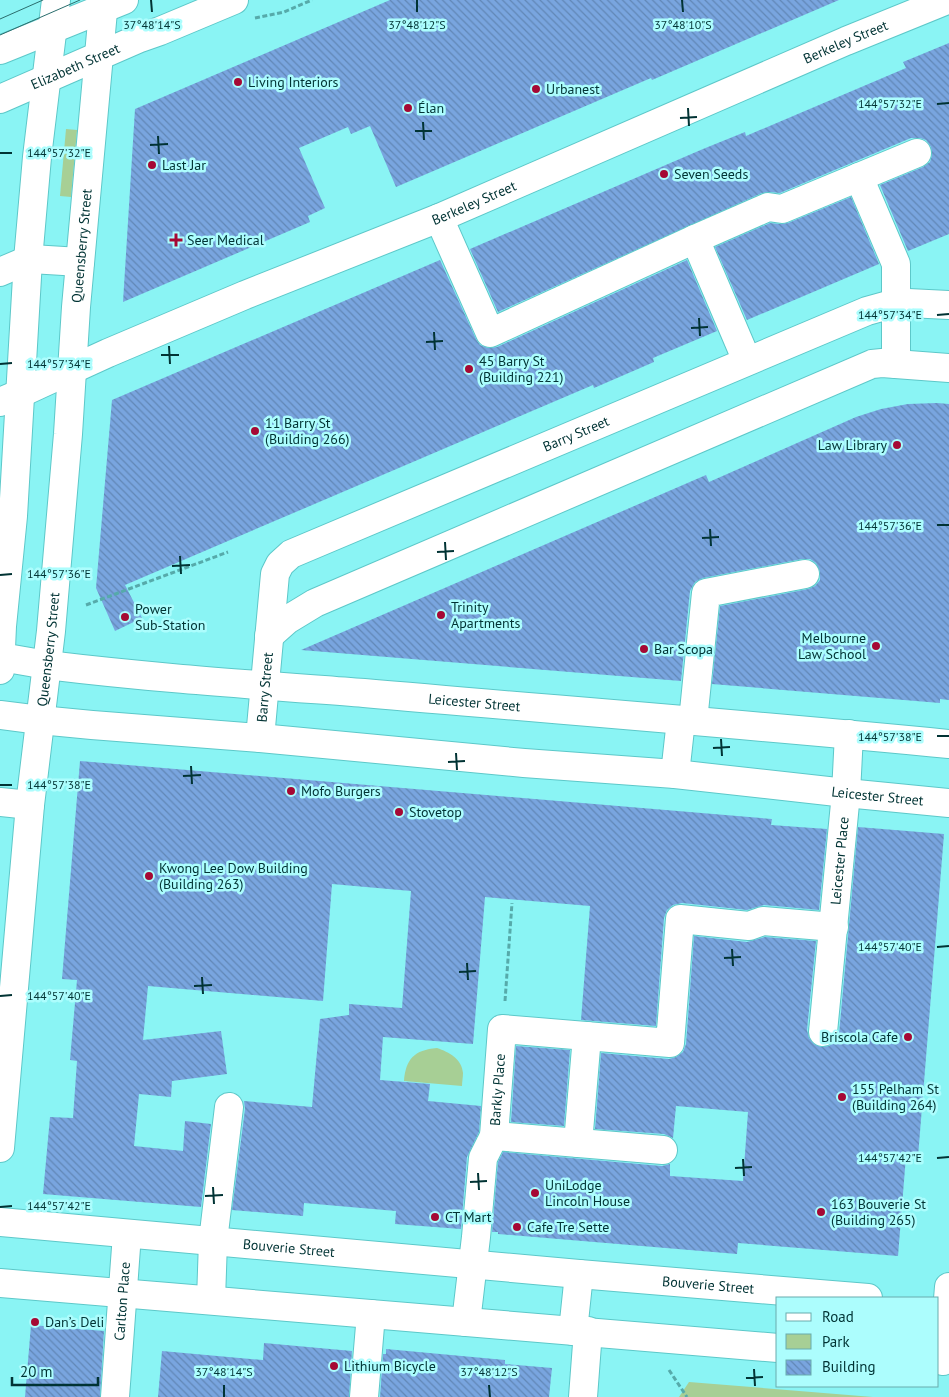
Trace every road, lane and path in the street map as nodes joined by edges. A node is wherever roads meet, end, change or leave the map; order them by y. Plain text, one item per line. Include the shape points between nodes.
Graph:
1 (56, 0) edge
2 (234, 0) edge
3 (947, 0) edge
4 (110, 3) edge
5 (53, 29) junction
6 (0, 50) edge
7 (99, 56) junction
8 (46, 78) junction
9 (0, 99) edge
10 (917, 153) dead end
11 (859, 177) junction
12 (439, 218) junction
13 (695, 239) junction
14 (28, 260) junction
15 (80, 262) junction
16 (0, 272) edge
17 (897, 304) junction
18 (949, 305) edge
19 (747, 361) junction
20 (896, 364) junction
21 (949, 368) edge
22 (73, 369) junction
23 (10, 397) edge
24 (228, 552) dead end
25 (805, 574) dead end
26 (86, 605) dead end
27 (269, 636) junction
28 (0, 657) edge
29 (47, 665) junction
30 (0, 670) edge
31 (265, 685) junction
32 (0, 715) edge
33 (40, 720) junction
34 (687, 720) junction
35 (849, 734) junction
36 (260, 738) junction
37 (949, 744) edge
38 (675, 774) junction
39 (846, 793) junction
40 (0, 802) edge
41 (949, 803) edge
42 (30, 805) junction
43 (512, 903) dead end
44 (834, 927) junction
45 (502, 1029) junction
46 (823, 1032) dead end
47 (587, 1036) junction
48 (3, 1082) edge
49 (229, 1107) dead end
50 (500, 1137) junction
51 (578, 1143) junction
52 (0, 1148) edge
53 (663, 1150) dead end
54 (0, 1222) edge
55 (127, 1234) junction
56 (213, 1242) junction
57 (472, 1264) junction
58 (579, 1274) junction
59 (0, 1283) edge
60 (122, 1293) junction
61 (856, 1297) edge
62 (211, 1300) junction
63 (946, 1300) edge
64 (371, 1314) junction
65 (466, 1322) junction
66 (581, 1331) junction
67 (776, 1348) edge
68 (943, 1361) edge
69 (669, 1370) dead end
70 (115, 1397) edge
71 (364, 1397) edge
72 (583, 1397) edge
73 (687, 1397) edge

1 - 5 street
2 - 7 street, Elizabeth Street
3 - 12 street, Berkeley Street
4 - 5 street
4 - 7 street, Queensberry Street
5 - 6 street
5 - 8 street
7 - 8 street, Elizabeth Street
7 - 15 street, Queensberry Street
8 - 9 street, Elizabeth Street
8 - 14 street
10 - 11 street
11 - 13 street via 782,209 768,207
11 - 17 street via 896,264
12 - 13 street via 490,334
12 - 22 street, Berkeley Street via 245,295
13 - 19 street
14 - 15 street
14 - 16 street
14 - 23 street
15 - 22 street, Queensberry Street
17 - 18 street, Barry Street
17 - 19 street, Barry Street via 867,311
17 - 20 street
19 - 27 street, Barry Street via 296,551 285,558 275,574
20 - 21 street, Barry Street
20 - 27 street, Barry Street via 872,364 315,603 287,620
22 - 23 street, Berkeley Street
22 - 29 street, Queensberry Street
23 - 28 street via 13,516
24 - 26 path
25 - 34 street via 706,593
27 - 31 street, Barry Street
28 - 29 street, Leicester Street
28 - 30 street
29 - 31 street, Leicester Street
29 - 33 street, Queensberry Street
31 - 34 street, Leicester Street
31 - 36 street, Barry Street
32 - 33 street, Leicester Street
33 - 36 street, Leicester Street
33 - 42 street, Queensberry Street
34 - 35 street, Leicester Street
34 - 38 street
35 - 37 street, Leicester Street
35 - 39 street, Leicester Place
36 - 38 street, Leicester Street
38 - 39 street, Leicester Street
39 - 41 street, Leicester Street
39 - 44 street, Leicester Place
40 - 42 street
42 - 48 street, Queensberry Street
43 - 45 path
44 - 46 street, Leicester Place
44 - 47 street via 763,921 749,926 680,919 670,1043
45 - 47 street
45 - 50 street, Barkly Place
47 - 51 street
48 - 52 street, Queensberry Street
49 - 56 street
50 - 51 street, Barkly Place
50 - 57 street, Barkly Place via 483,1158
51 - 53 street, Barkly Place
54 - 55 street, Bouverie Street
55 - 56 street, Bouverie Street
55 - 60 street, Carlton Place
56 - 57 street, Bouverie Street
56 - 62 street
57 - 58 street, Bouverie Street
57 - 65 street, Barkly Place
58 - 61 street, Bouverie Street
58 - 66 street
59 - 60 street
60 - 62 street
60 - 70 street, Carlton Place
62 - 64 street
63 - 68 street
64 - 65 street
64 - 71 street
65 - 66 street
66 - 67 street
66 - 72 street
69 - 73 path

